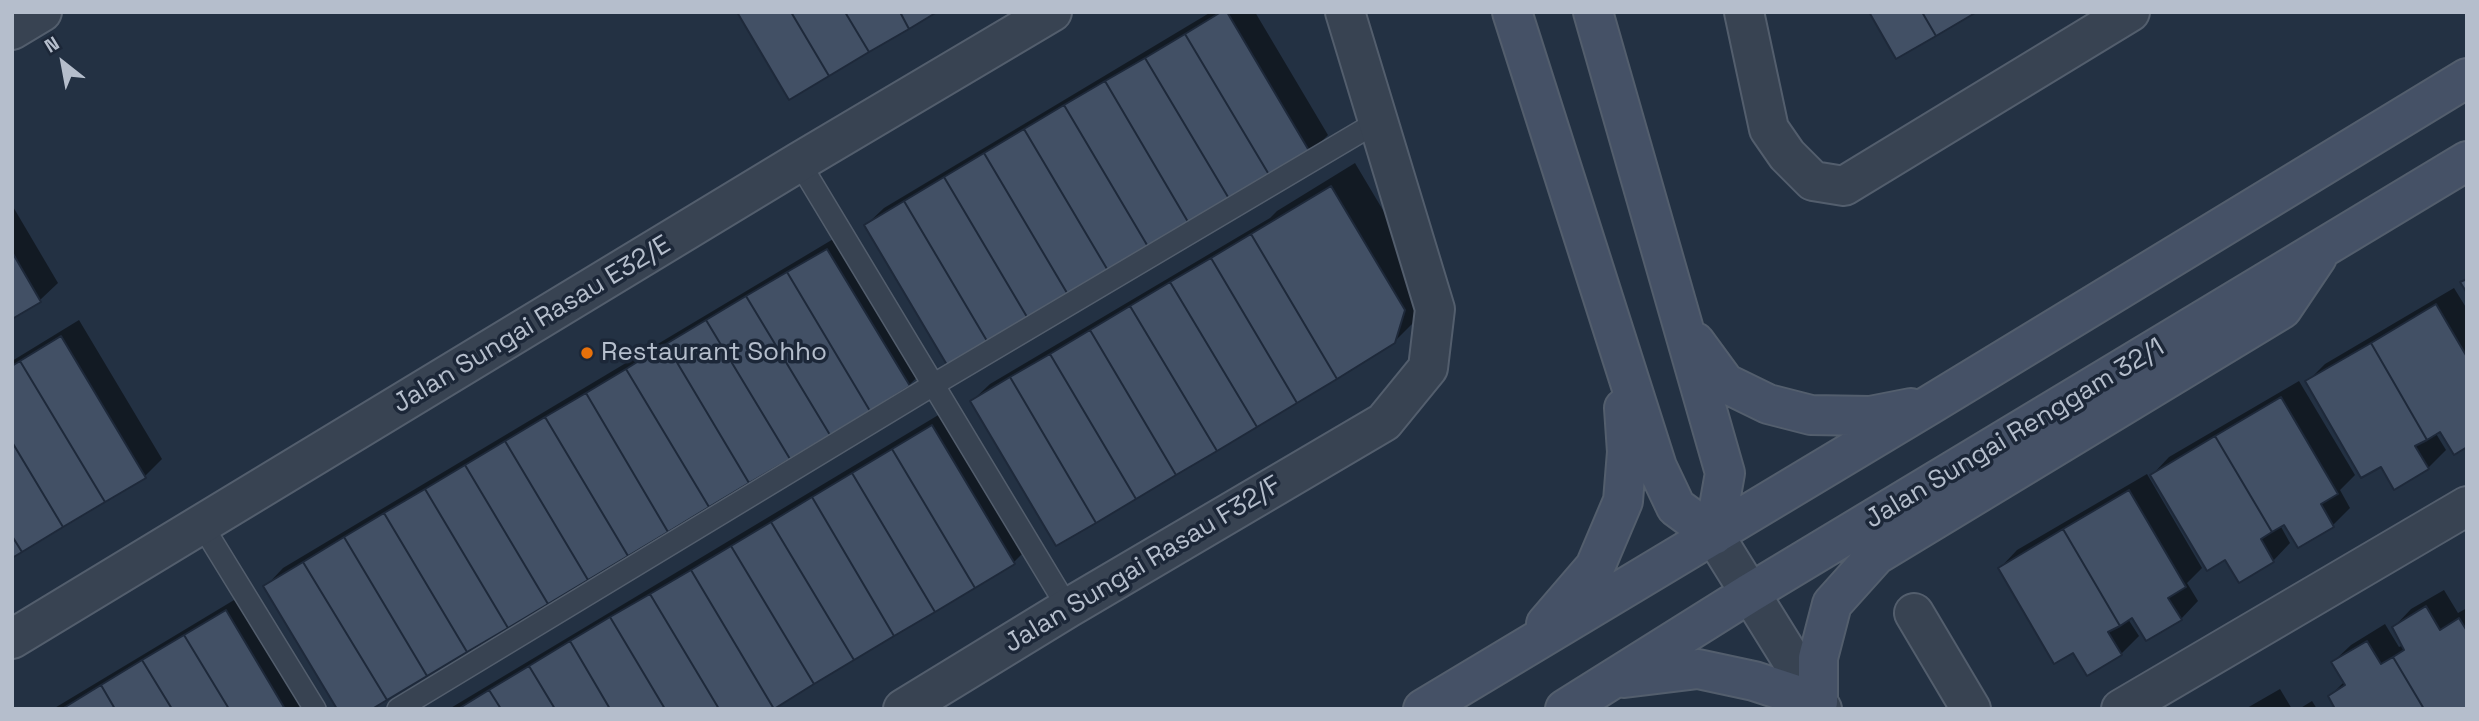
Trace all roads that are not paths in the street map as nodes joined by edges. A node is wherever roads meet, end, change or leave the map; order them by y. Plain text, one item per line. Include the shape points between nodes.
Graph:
1 (42, 12) edge
2 (1052, 12) edge
3 (1345, 12) edge
4 (1512, 12) edge
5 (1593, 12) edge
6 (1744, 12) edge
7 (2130, 12) edge
8 (12, 30) edge
9 (2467, 78) edge
10 (1377, 122) junction
11 (799, 162) junction
12 (2467, 162) edge
13 (2322, 249) junction
14 (1681, 323) junction
15 (1620, 351) junction
16 (933, 385) junction
17 (1931, 404) junction
18 (2467, 506) edge
19 (202, 525) junction
20 (1713, 535) junction
21 (1750, 593) junction
22 (1068, 608) junction
23 (1914, 613) dead end
24 (12, 639) edge
25 (1524, 649) junction
26 (1613, 680) junction
27 (1820, 705) edge
28 (314, 709) edge
29 (398, 709) edge
30 (903, 709) edge
31 (1423, 709) edge
32 (1564, 709) edge
33 (1971, 709) edge
34 (2121, 709) edge

1 - 8 street
2 - 11 street, Jalan Sungai Rasau E32/E
3 - 10 street
4 - 15 main road
5 - 14 main road
6 - 7 street via 1769,129 1813,181 1843,186
9 - 17 main road
10 - 16 lane
10 - 22 street, Jalan Sungai Rasau F32/F via 1435,309 1428,368 1384,422
11 - 16 lane
11 - 19 street, Jalan Sungai Rasau E32/E
12 - 13 main road, Jalan Sungai Renggam 32/1
13 - 21 main road, Jalan Sungai Renggam 32/1
13 - 27 main road via 2282,309 1876,555 1832,604 1818,658
14 - 17 main road via 1725,383 1768,404 1811,415 1870,416
14 - 20 main road via 1725,473
15 - 20 main road via 1657,467 1676,508
15 - 25 main road via 1627,452 1623,501 1595,567
16 - 22 lane
16 - 29 lane
17 - 20 main road
18 - 34 street
19 - 24 street, Jalan Sungai Rasau E32/E
19 - 28 lane
20 - 21 street
20 - 25 main road
21 - 26 main road, Jalan Sungai Renggam 32/1
21 - 27 street
22 - 30 street, Jalan Sungai Rasau F32/F
23 - 33 street
25 - 31 main road
26 - 27 main road via 1699,669 1754,681
26 - 32 main road, Jalan Sungai Renggam 32/1

